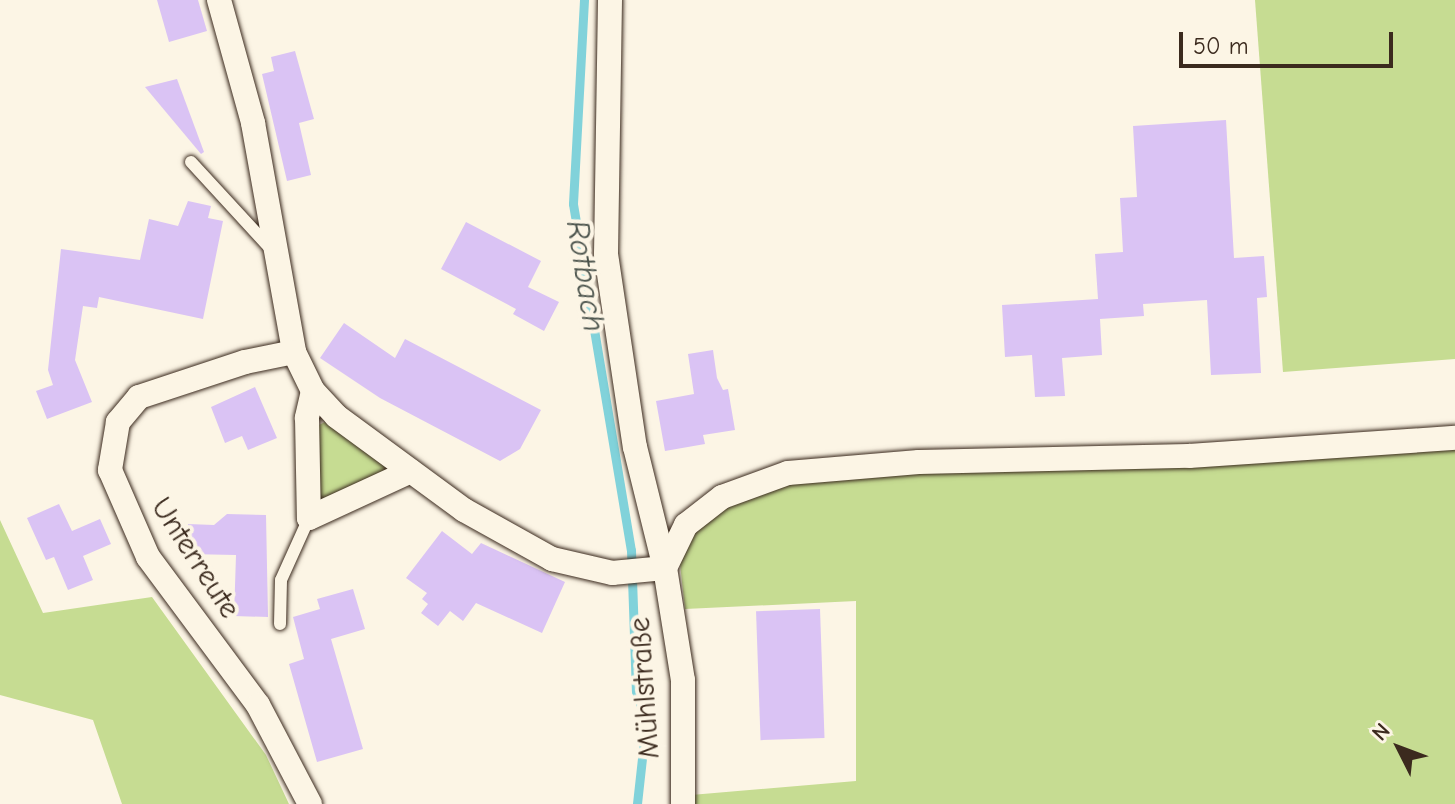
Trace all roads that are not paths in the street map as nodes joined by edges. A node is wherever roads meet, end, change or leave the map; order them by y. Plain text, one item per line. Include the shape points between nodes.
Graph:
1 (219, 0) edge
2 (610, 0) edge
3 (191, 162) dead end
4 (279, 258) junction
5 (294, 352) junction
6 (313, 391) junction
7 (1455, 438) edge
8 (411, 471) junction
9 (309, 518) junction
10 (656, 570) junction
11 (280, 624) dead end
12 (310, 804) edge
13 (683, 804) edge

1 - 4 street via 253,123
2 - 10 street, Mühlstraße via 606,254
3 - 4 lane
4 - 5 street
5 - 6 street
5 - 12 street, Unterreute via 245,362 139,397 118,422 110,470 148,557 258,705
6 - 8 street via 336,416
6 - 9 street via 307,418
7 - 10 street via 1189,456 919,462 788,473 722,497 686,525
8 - 9 street
8 - 10 street via 464,510 552,559 612,573
9 - 11 lane via 281,580
10 - 13 street, Mühlstraße via 683,680

